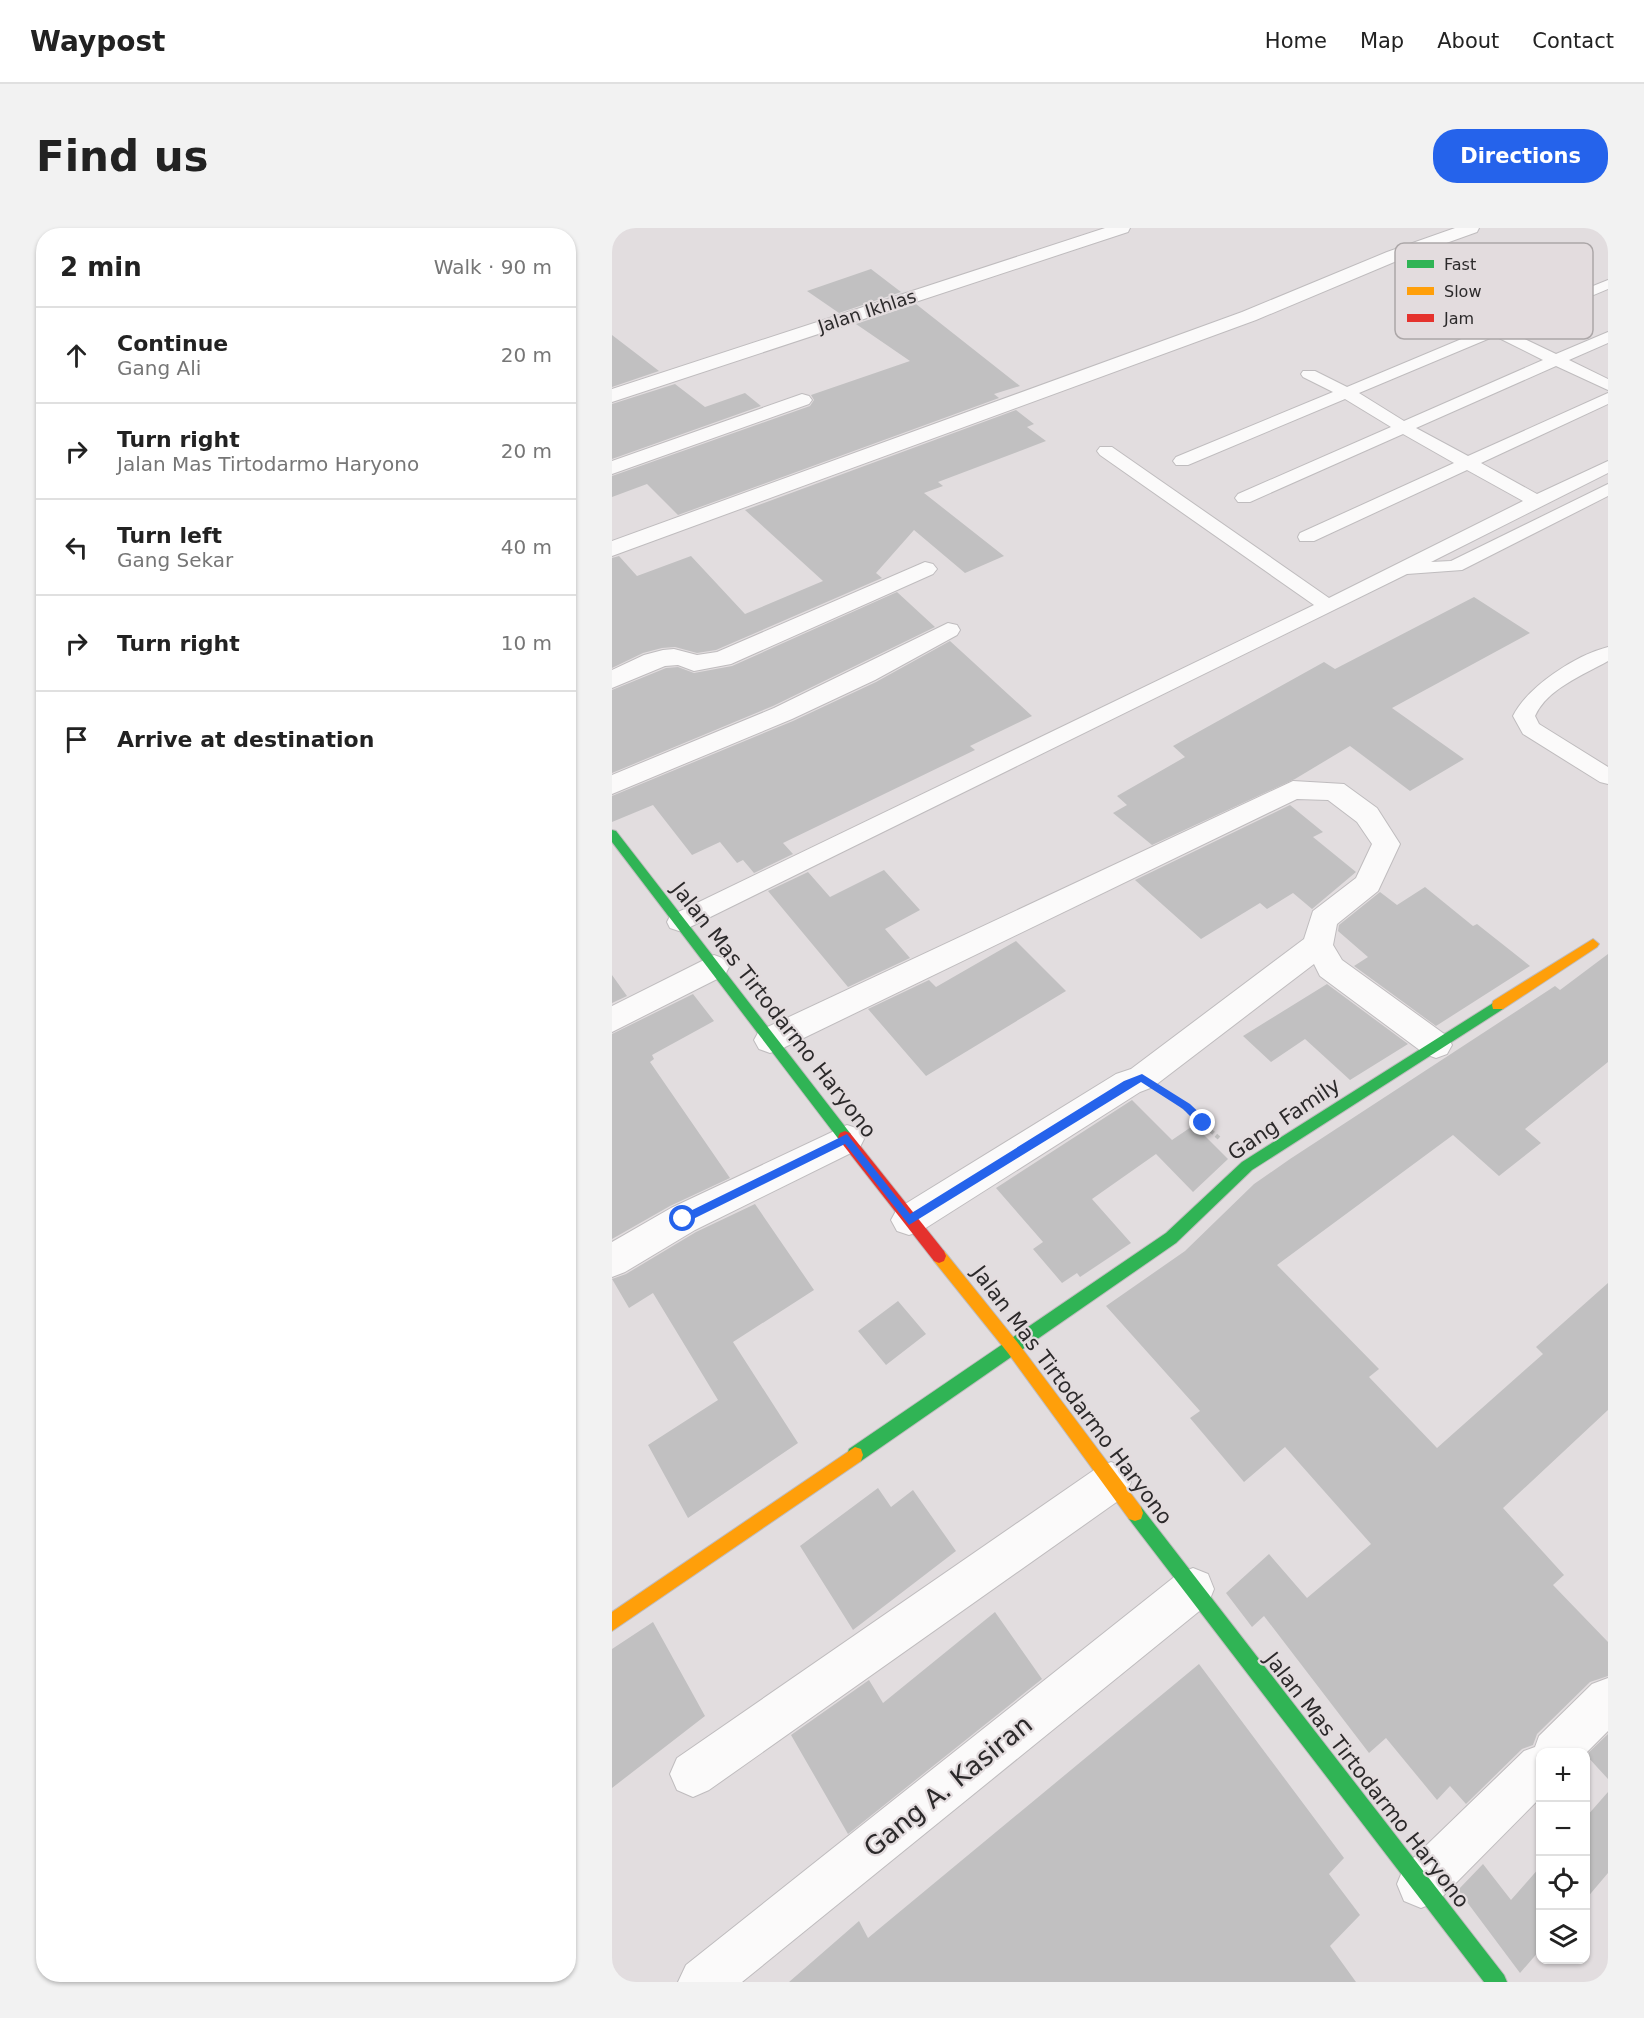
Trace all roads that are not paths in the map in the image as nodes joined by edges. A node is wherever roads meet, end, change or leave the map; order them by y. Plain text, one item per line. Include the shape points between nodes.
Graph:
1 (1122, 228) edge
2 (1471, 228) edge
3 (1430, 243) edge
4 (1395, 256) edge
5 (1608, 284) edge
6 (1593, 290) edge
7 (1608, 337) edge
8 (1473, 339) edge
9 (1513, 339) edge
10 (1556, 360) junction
11 (1309, 374) dead end
12 (1608, 385) edge
13 (1347, 393) junction
14 (612, 396) edge
15 (1608, 398) edge
16 (802, 400) dead end
17 (1404, 428) junction
18 (1107, 451) dead end
19 (1182, 461) dead end
20 (1468, 462) junction
21 (1608, 466) edge
22 (612, 468) edge
23 (1608, 489) edge
24 (1244, 498) dead end
25 (1538, 502) junction
26 (1307, 537) dead end
27 (612, 549) edge
28 (925, 569) dead end
29 (1401, 569) junction
30 (1328, 606) junction
31 (948, 630) dead end
32 (1608, 653) edge
33 (612, 680) edge
34 (1608, 777) edge
35 (612, 785) edge
36 (612, 834) edge
37 (679, 922) junction
38 (1601, 939) edge
39 (1318, 945) junction
40 (714, 967) junction
41 (612, 1020) edge
42 (770, 1040) junction
43 (1436, 1045) junction
44 (847, 1139) junction
45 (909, 1220) junction
46 (612, 1261) edge
47 (1013, 1348) junction
48 (1111, 1482) junction
49 (1193, 1589) junction
50 (612, 1622) edge
51 (1608, 1700) edge
52 (1559, 1748) edge
53 (1536, 1771) edge
54 (693, 1774) dead end
55 (1421, 1884) junction
56 (703, 1982) edge
57 (1497, 1982) edge

1 - 14 street, Jalan Ikhlas
2 - 3 street
4 - 27 street via 1249,316
5 - 6 lane
7 - 10 lane
8 - 13 lane
9 - 10 lane
10 - 12 lane
10 - 17 lane
11 - 13 lane
13 - 17 lane
13 - 19 lane
15 - 20 lane
16 - 22 street
17 - 20 lane
17 - 24 lane
18 - 30 lane
20 - 25 lane
20 - 26 lane
21 - 25 lane
23 - 29 lane via 1455,566
25 - 29 lane
28 - 33 street via 722,659 693,663 683,656 666,656
29 - 30 lane
30 - 37 lane
31 - 35 street via 860,678 722,741
32 - 34 lane via 1539,694 1527,706 1524,716 1531,729
36 - 37 street, Jalan Mas Tirtodarmo Haryono
37 - 40 street, Jalan Mas Tirtodarmo Haryono
38 - 43 street, Gang Family
39 - 42 street via 1323,919 1368,884 1386,844 1367,815 1334,791 1293,790
39 - 43 street via 1331,968
39 - 45 street via 1142,1078 1128,1083
40 - 41 street
40 - 42 street, Jalan Mas Tirtodarmo Haryono
42 - 44 street, Jalan Mas Tirtodarmo Haryono
43 - 47 street, Gang Family via 1247,1166 1171,1238
44 - 45 street, Jalan Mas Tirtodarmo Haryono
44 - 46 street via 683,1219
45 - 47 street, Jalan Mas Tirtodarmo Haryono
47 - 48 street, Jalan Mas Tirtodarmo Haryono
47 - 50 street, Gang Family
48 - 49 street, Jalan Mas Tirtodarmo Haryono
48 - 54 street
49 - 55 street, Jalan Mas Tirtodarmo Haryono
49 - 56 street, Gang A. Kasiran
51 - 52 street
53 - 55 street
55 - 57 street, Jalan Mas Tirtodarmo Haryono

